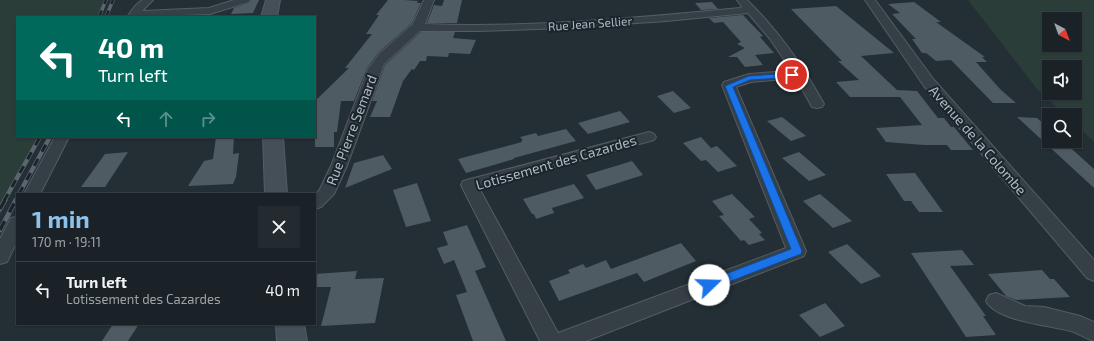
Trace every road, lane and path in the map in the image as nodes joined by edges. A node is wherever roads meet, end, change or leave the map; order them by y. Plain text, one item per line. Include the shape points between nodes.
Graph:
1 (148, 0) edge
2 (245, 0) edge
3 (273, 0) edge
4 (429, 0) edge
5 (870, 0) edge
6 (745, 4) edge
7 (134, 16) edge
8 (269, 16) edge
9 (417, 27) junction
10 (792, 75) dead end
11 (817, 104) dead end
12 (649, 137) dead end
13 (61, 138) edge
14 (273, 138) edge
15 (33, 193) edge
16 (276, 193) edge
17 (316, 202) edge
18 (16, 225) edge
19 (0, 257) edge
20 (1094, 274) edge
21 (996, 301) dead end
22 (290, 325) edge
23 (1094, 332) edge
24 (292, 341) edge
25 (551, 341) edge
26 (562, 341) edge

1 - 7 street
2 - 7 street via 210,11
3 - 8 main road
4 - 9 street, Rue Pierre Semard
5 - 20 street, Avenue de la Colombe via 929,83
6 - 9 street, Rue Jean Sellier via 742,11 727,13 579,24 500,28
6 - 11 street via 785,50
9 - 17 street, Rue Pierre Semard via 395,46 374,70 340,166 326,194
10 - 26 street via 749,78 729,86 797,251
12 - 25 street, Lotissement des Cazardes via 470,185
13 - 15 street
14 - 16 main road
18 - 19 street
21 - 23 street via 1023,314 1072,323
22 - 24 main road

